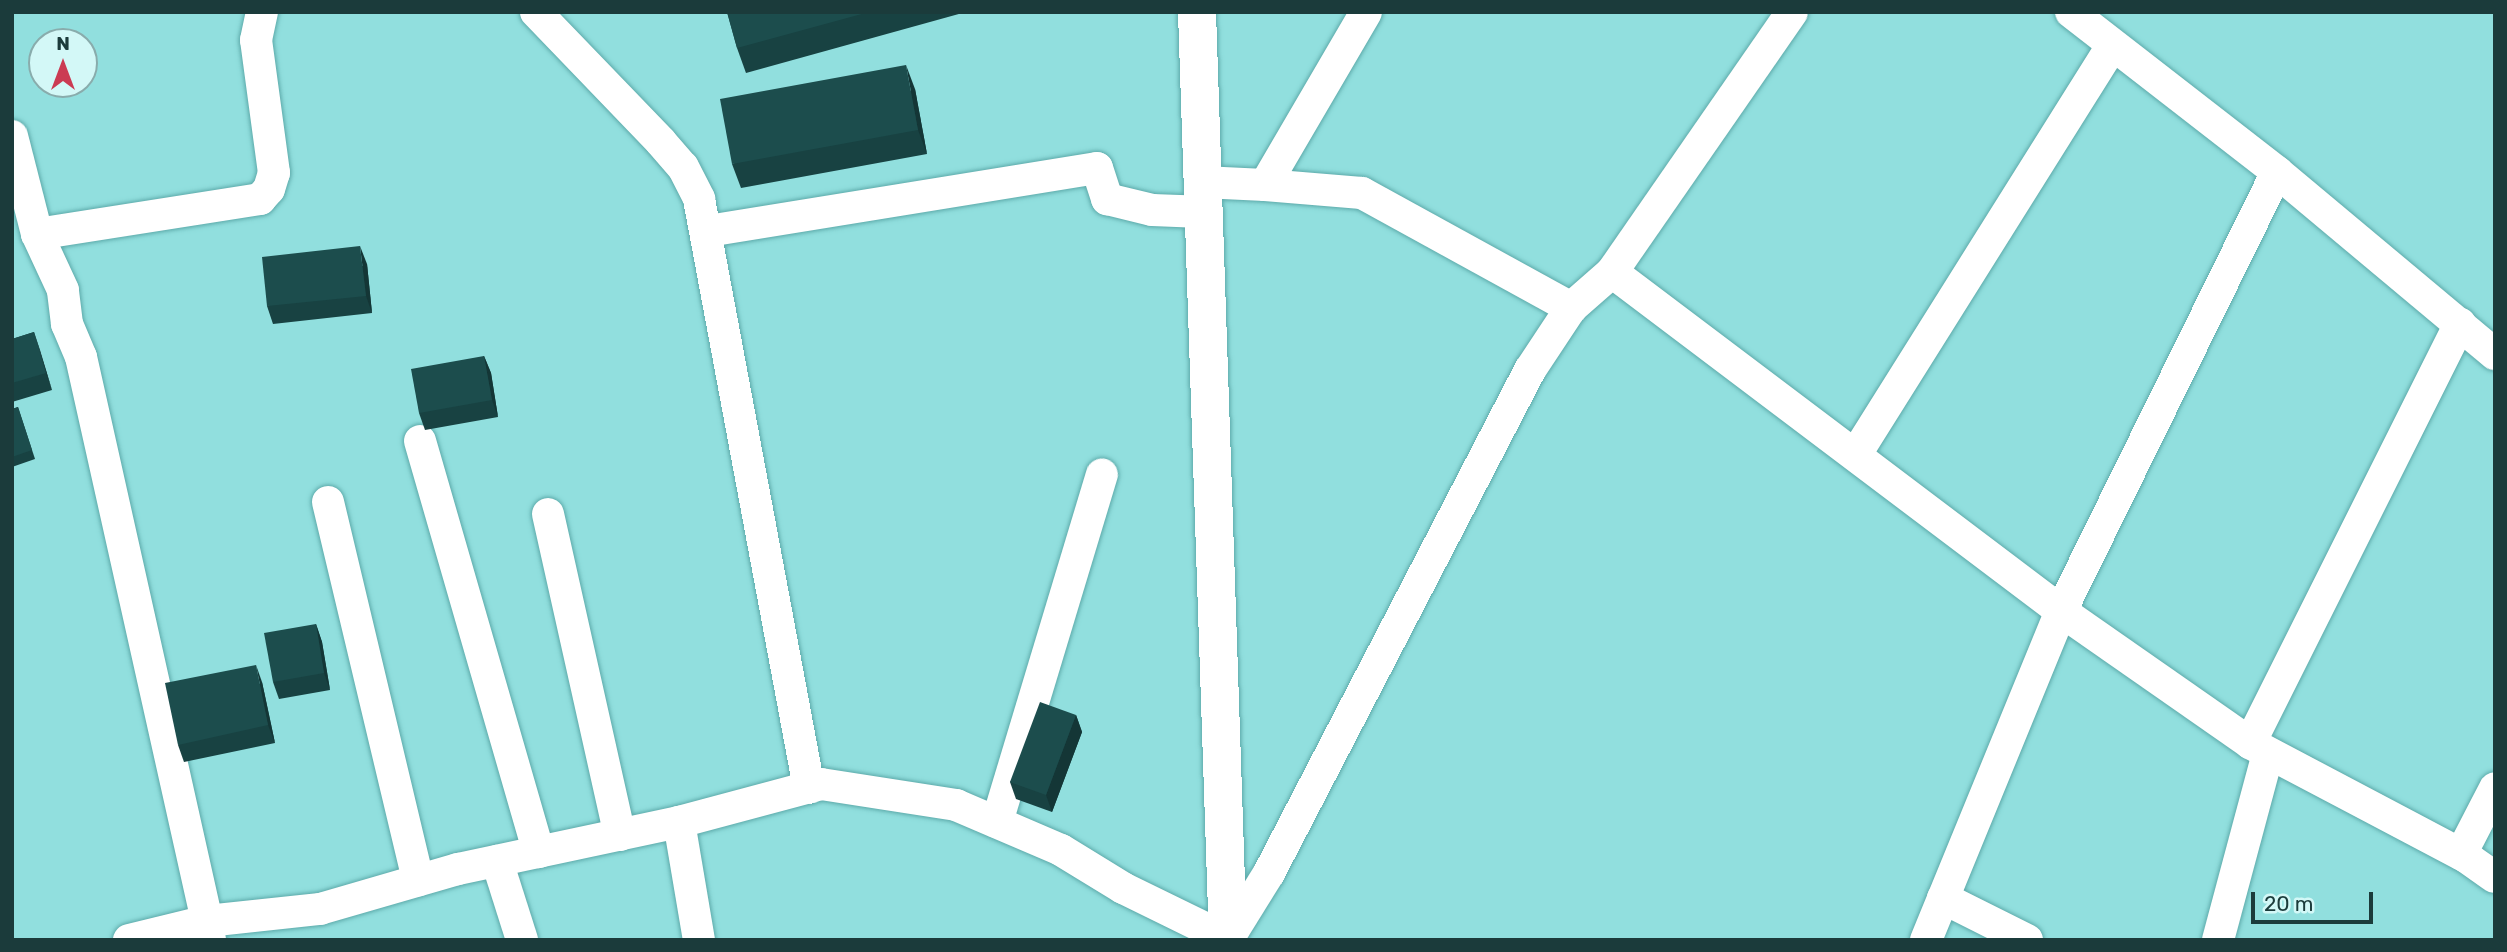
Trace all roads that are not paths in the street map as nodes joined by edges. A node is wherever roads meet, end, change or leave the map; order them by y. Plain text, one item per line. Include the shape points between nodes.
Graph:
1 (262, 12) edge
2 (536, 12) edge
3 (1197, 12) edge
4 (1366, 12) edge
5 (1792, 12) edge
6 (2071, 12) edge
7 (2112, 46) junction
8 (12, 136) edge
9 (2277, 172) junction
10 (1265, 185) junction
11 (1203, 197) junction
12 (708, 231) junction
13 (37, 234) junction
14 (1612, 272) junction
15 (1571, 308) junction
16 (2460, 324) junction
17 (2495, 354) edge
18 (419, 441) dead end
19 (1856, 454) junction
20 (1102, 474) dead end
21 (328, 502) dead end
22 (548, 514) dead end
23 (2061, 611) junction
24 (2259, 748) junction
25 (810, 788) junction
26 (2495, 788) edge
27 (679, 822) junction
28 (997, 822) junction
29 (620, 835) junction
30 (539, 852) junction
31 (2461, 854) junction
32 (497, 861) junction
33 (2495, 877) edge
34 (418, 880) junction
35 (1943, 898) junction
36 (208, 930) edge
37 (129, 940) edge
38 (522, 940) edge
39 (699, 940) edge
40 (1228, 940) edge
41 (1926, 940) edge
42 (2026, 940) edge
43 (2218, 940) edge

1 - 13 street via 256,40 274,173 260,199
2 - 12 street via 683,167
3 - 11 street
4 - 10 street
5 - 14 street
6 - 7 street
7 - 9 street
7 - 19 street
8 - 13 street
9 - 16 street
9 - 23 street
10 - 11 street
10 - 15 street via 1362,193
11 - 12 street via 1152,210 1107,200 1097,168
11 - 40 street
12 - 25 street
13 - 36 street via 63,290 67,324 81,357
14 - 15 street
14 - 19 street
15 - 40 street via 1530,370 1269,873
16 - 17 street
16 - 24 street
18 - 30 street
19 - 23 street
20 - 28 street
21 - 34 street
22 - 29 street
23 - 24 street
23 - 35 street
24 - 31 street
24 - 43 street
25 - 27 street
25 - 28 street via 821,784 956,805
26 - 31 street
27 - 29 street
27 - 39 street
28 - 40 street via 1062,850 1123,888
29 - 30 street
30 - 32 street
31 - 33 street
32 - 34 street
32 - 38 street
34 - 36 street via 320,909
35 - 41 street
35 - 42 street
36 - 37 street

